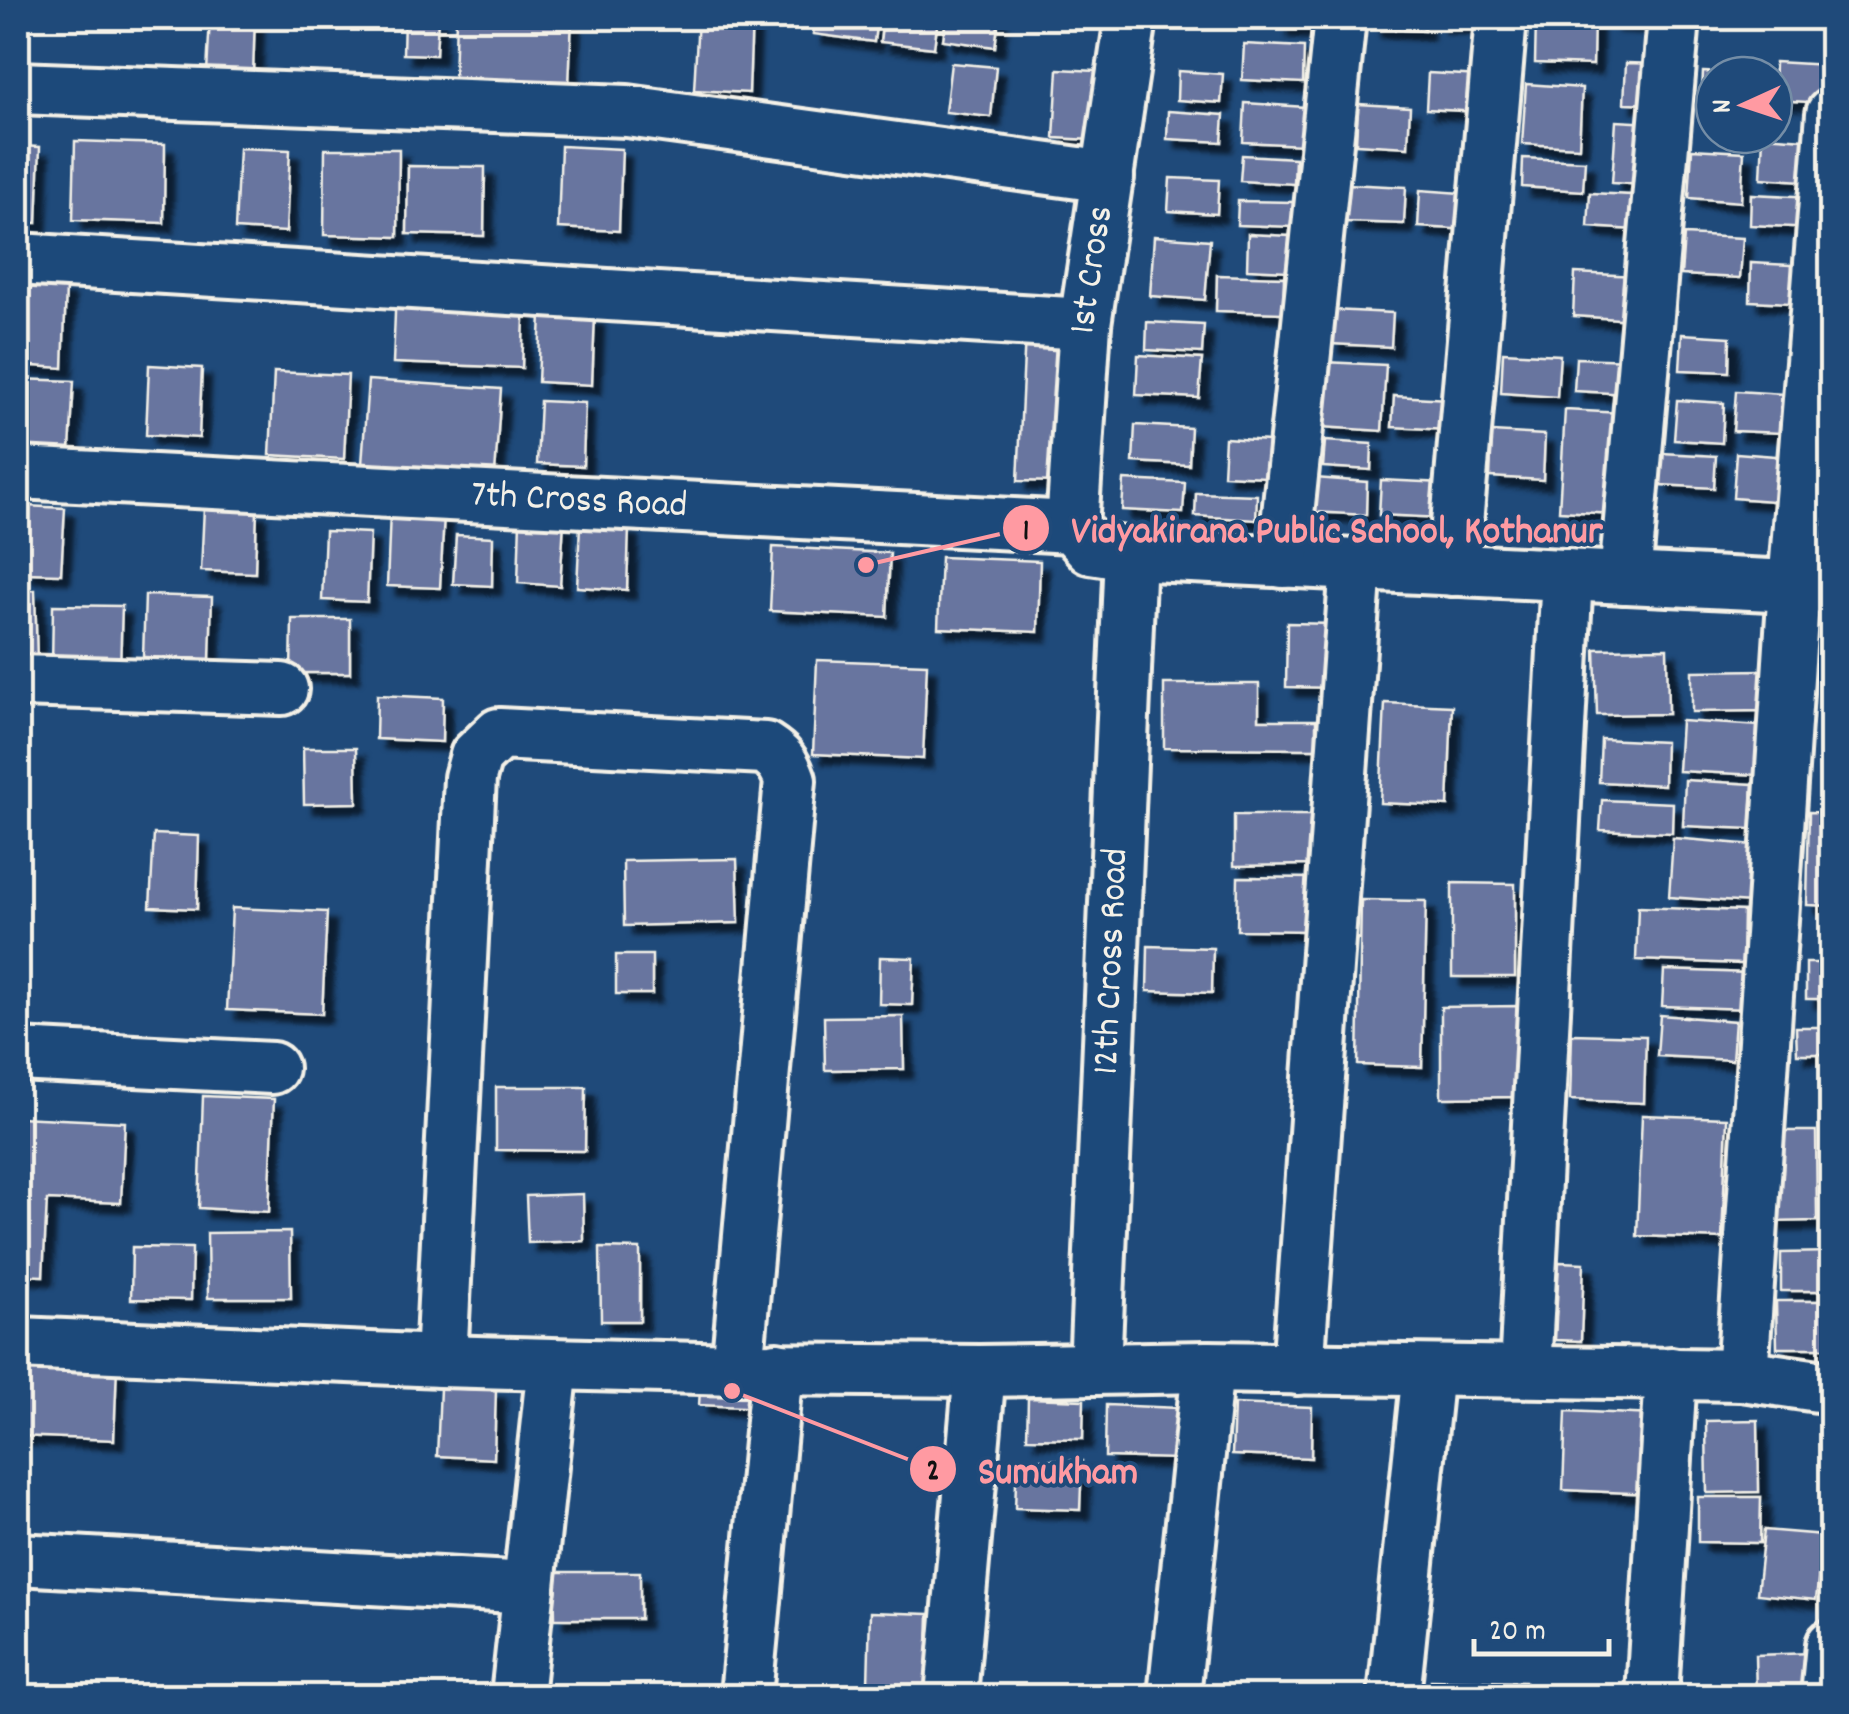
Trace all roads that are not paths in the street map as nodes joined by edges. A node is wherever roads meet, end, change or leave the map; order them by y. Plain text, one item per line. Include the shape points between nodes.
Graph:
1 (1131, 18) edge
2 (1340, 18) edge
3 (1501, 18) edge
4 (1674, 18) edge
5 (18, 88) edge
6 (1832, 114) edge
7 (1108, 177) junction
8 (18, 258) edge
9 (1085, 324) junction
10 (18, 473) edge
11 (1072, 526) junction
12 (1130, 554) junction
13 (1283, 562) junction
14 (1356, 565) junction
15 (1452, 570) junction
16 (1567, 575) junction
17 (1625, 578) junction
18 (1813, 587) edge
19 (18, 681) edge
20 (282, 689) dead end
21 (18, 1055) edge
22 (272, 1068) dead end
23 (18, 1344) edge
24 (441, 1361) junction
25 (553, 1365) junction
26 (1208, 1368) junction
27 (1298, 1368) junction
28 (757, 1369) junction
29 (1095, 1369) junction
30 (980, 1371) junction
31 (1428, 1371) junction
32 (1524, 1372) junction
33 (1671, 1373) junction
34 (1742, 1375) junction
35 (1832, 1388) edge
36 (18, 1559) edge
37 (529, 1588) junction
38 (1832, 1646) edge
39 (517, 1696) edge
40 (746, 1696) edge
41 (950, 1696) edge
42 (1174, 1696) edge
43 (1394, 1696) edge
44 (1652, 1696) edge
45 (1827, 1696) edge

1 - 7 street, 1st Cross
2 - 13 street
3 - 15 street
4 - 17 street
5 - 7 street via 627,111
6 - 18 street
7 - 9 street, 1st Cross
8 - 9 street
9 - 11 street, 1st Cross
10 - 11 street, 7th Cross Road
11 - 12 street, 7th Cross Road via 1091,548
12 - 13 street, 7th Cross Road
12 - 29 street, 12th Cross Road
13 - 14 street, 7th Cross Road
14 - 15 street, 7th Cross Road
14 - 27 street
15 - 16 street, 7th Cross Road
16 - 17 street, 7th Cross Road
16 - 32 street
17 - 18 street, 7th Cross Road
18 - 34 street
19 - 20 street
21 - 22 street
23 - 24 street
24 - 25 street
24 - 28 street via 470,778 476,756 498,734 765,748 785,766 790,780
25 - 28 street
25 - 37 street
26 - 27 street
26 - 29 street
26 - 42 street
27 - 31 street
28 - 30 street
28 - 40 street
29 - 30 street
30 - 41 street
31 - 32 street
31 - 43 street
32 - 33 street
33 - 34 street
33 - 44 street
34 - 35 street
36 - 37 street
37 - 39 street
38 - 45 street

